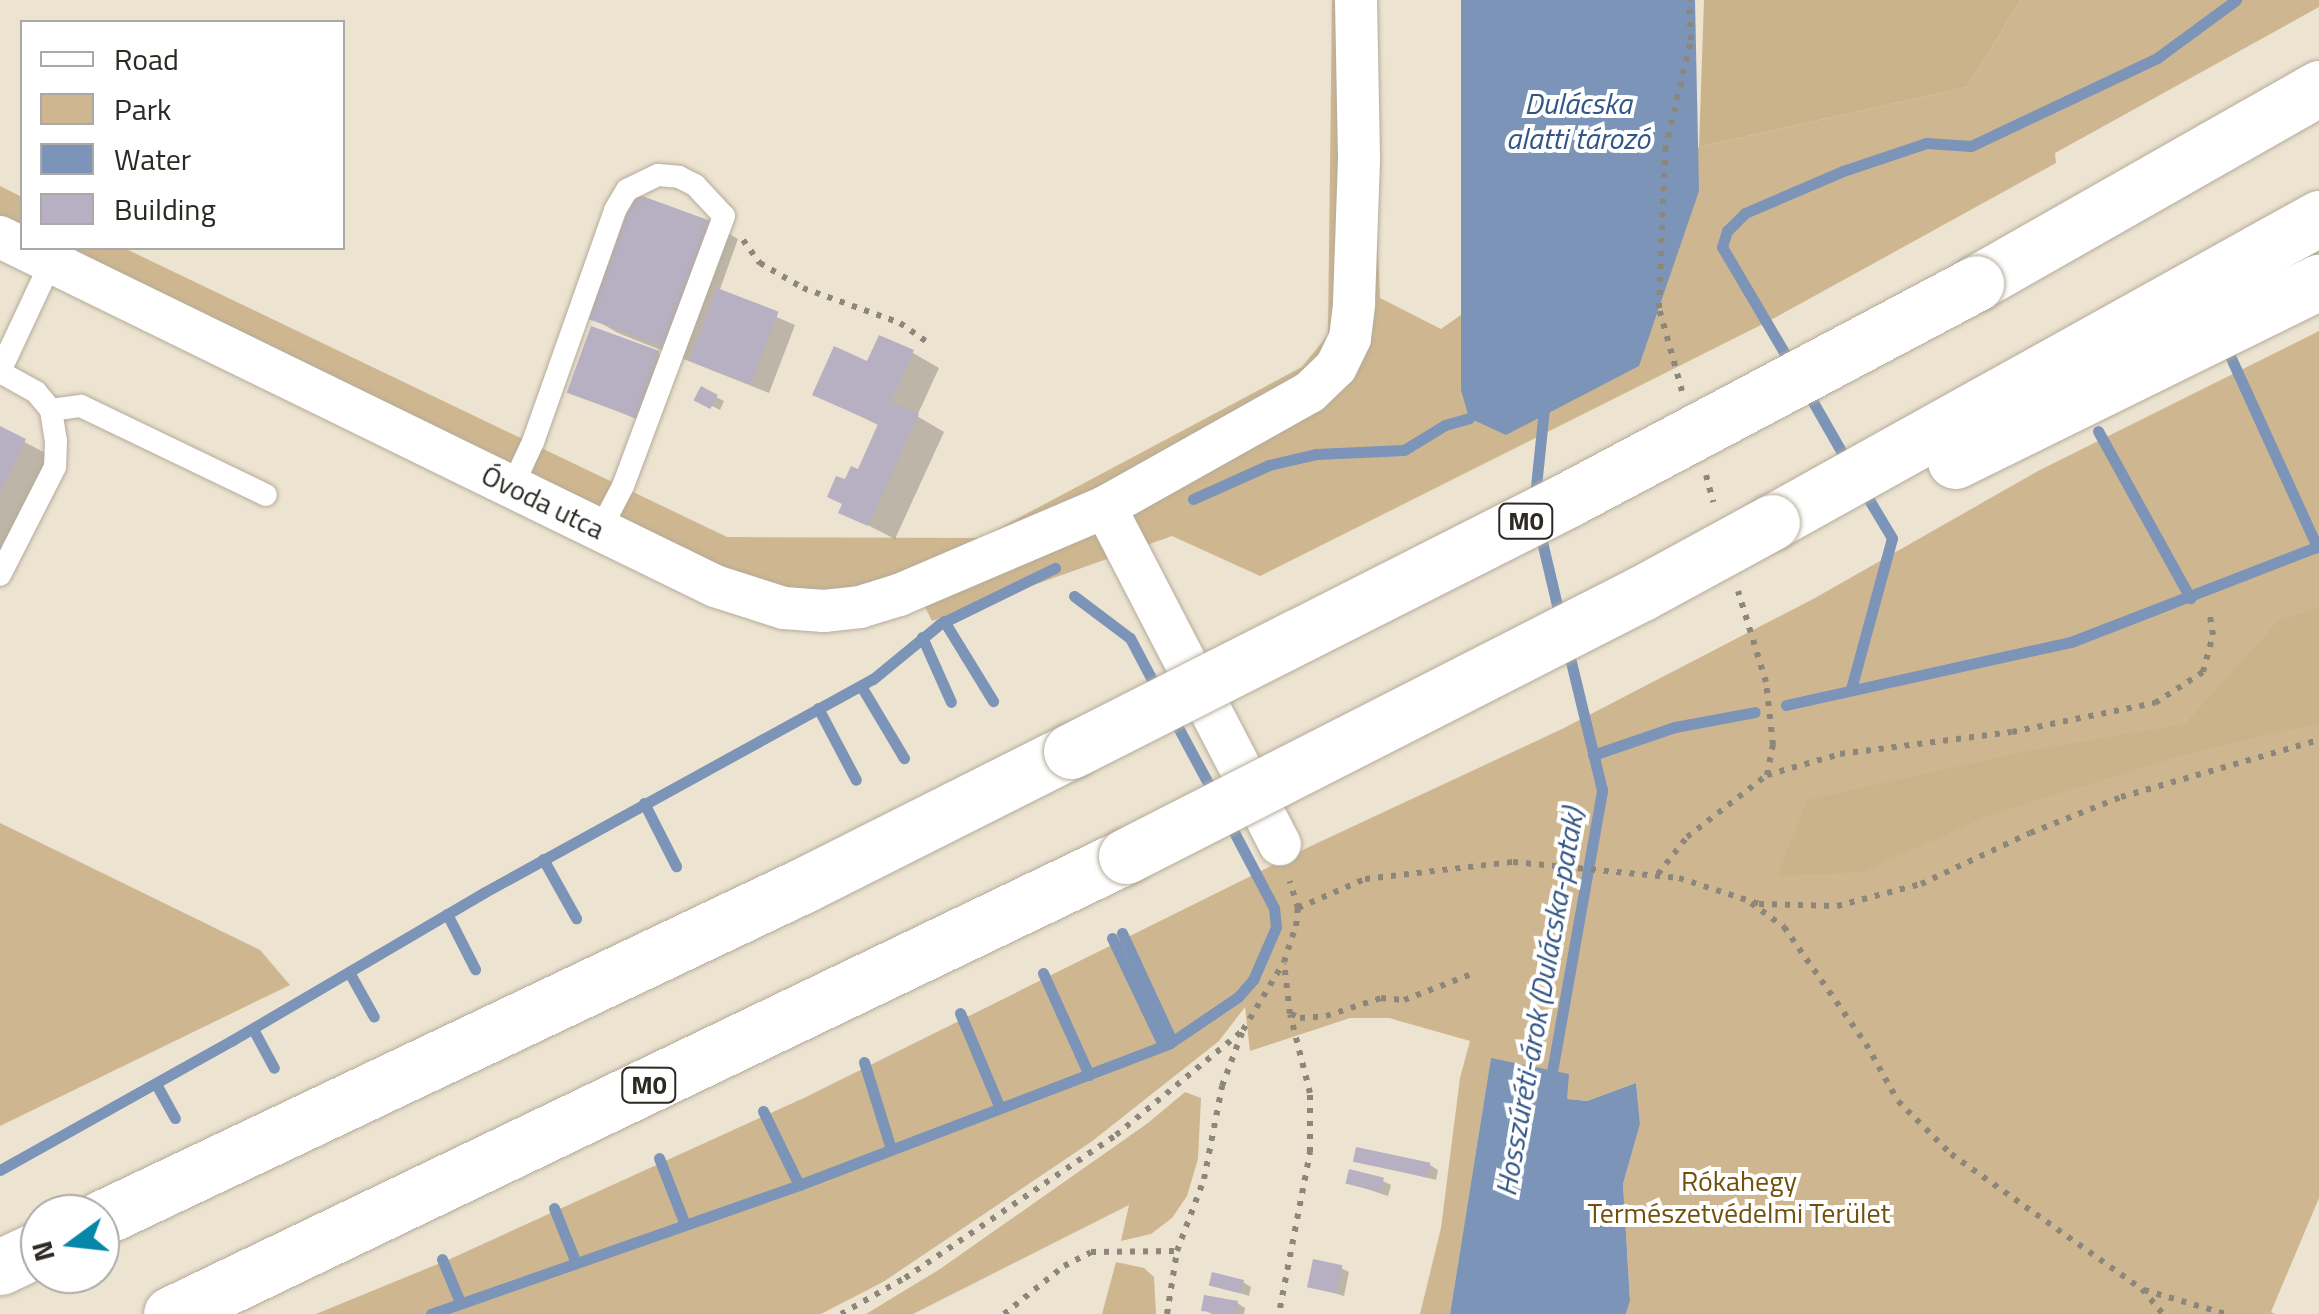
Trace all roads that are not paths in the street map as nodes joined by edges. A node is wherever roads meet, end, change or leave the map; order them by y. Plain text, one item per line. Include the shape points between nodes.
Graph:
1 (1356, 0) edge
2 (2319, 88) edge
3 (2319, 218) edge
4 (27, 250) edge
5 (51, 262) junction
6 (2319, 282) edge
7 (0, 372) edge
8 (2036, 399) junction
9 (51, 410) junction
10 (512, 486) junction
11 (266, 494) dead end
12 (1105, 507) junction
13 (600, 530) junction
14 (0, 575) edge
15 (1280, 844) road end
16 (120, 1210) edge
17 (171, 1314) edge

1 - 12 street, Óvoda utca via 1354,304 1350,338 1336,367 1310,392
2 - 16 highway, M0, bridge via 1976,283 1568,500 804,885
3 - 8 highway
4 - 5 street, Óvoda utca
5 - 7 lane
5 - 10 street, Óvoda utca
6 - 8 highway
7 - 9 lane via 36,392
8 - 17 highway, M0, bridge via 1796,541 1642,593 1126,856
9 - 11 lane via 81,406
9 - 14 lane via 55,467
10 - 13 street, Óvoda utca
10 - 13 lane via 615,210 627,190 658,175 679,177 724,216
12 - 13 street, Óvoda utca via 899,596 824,611 784,608 714,586
12 - 15 street

